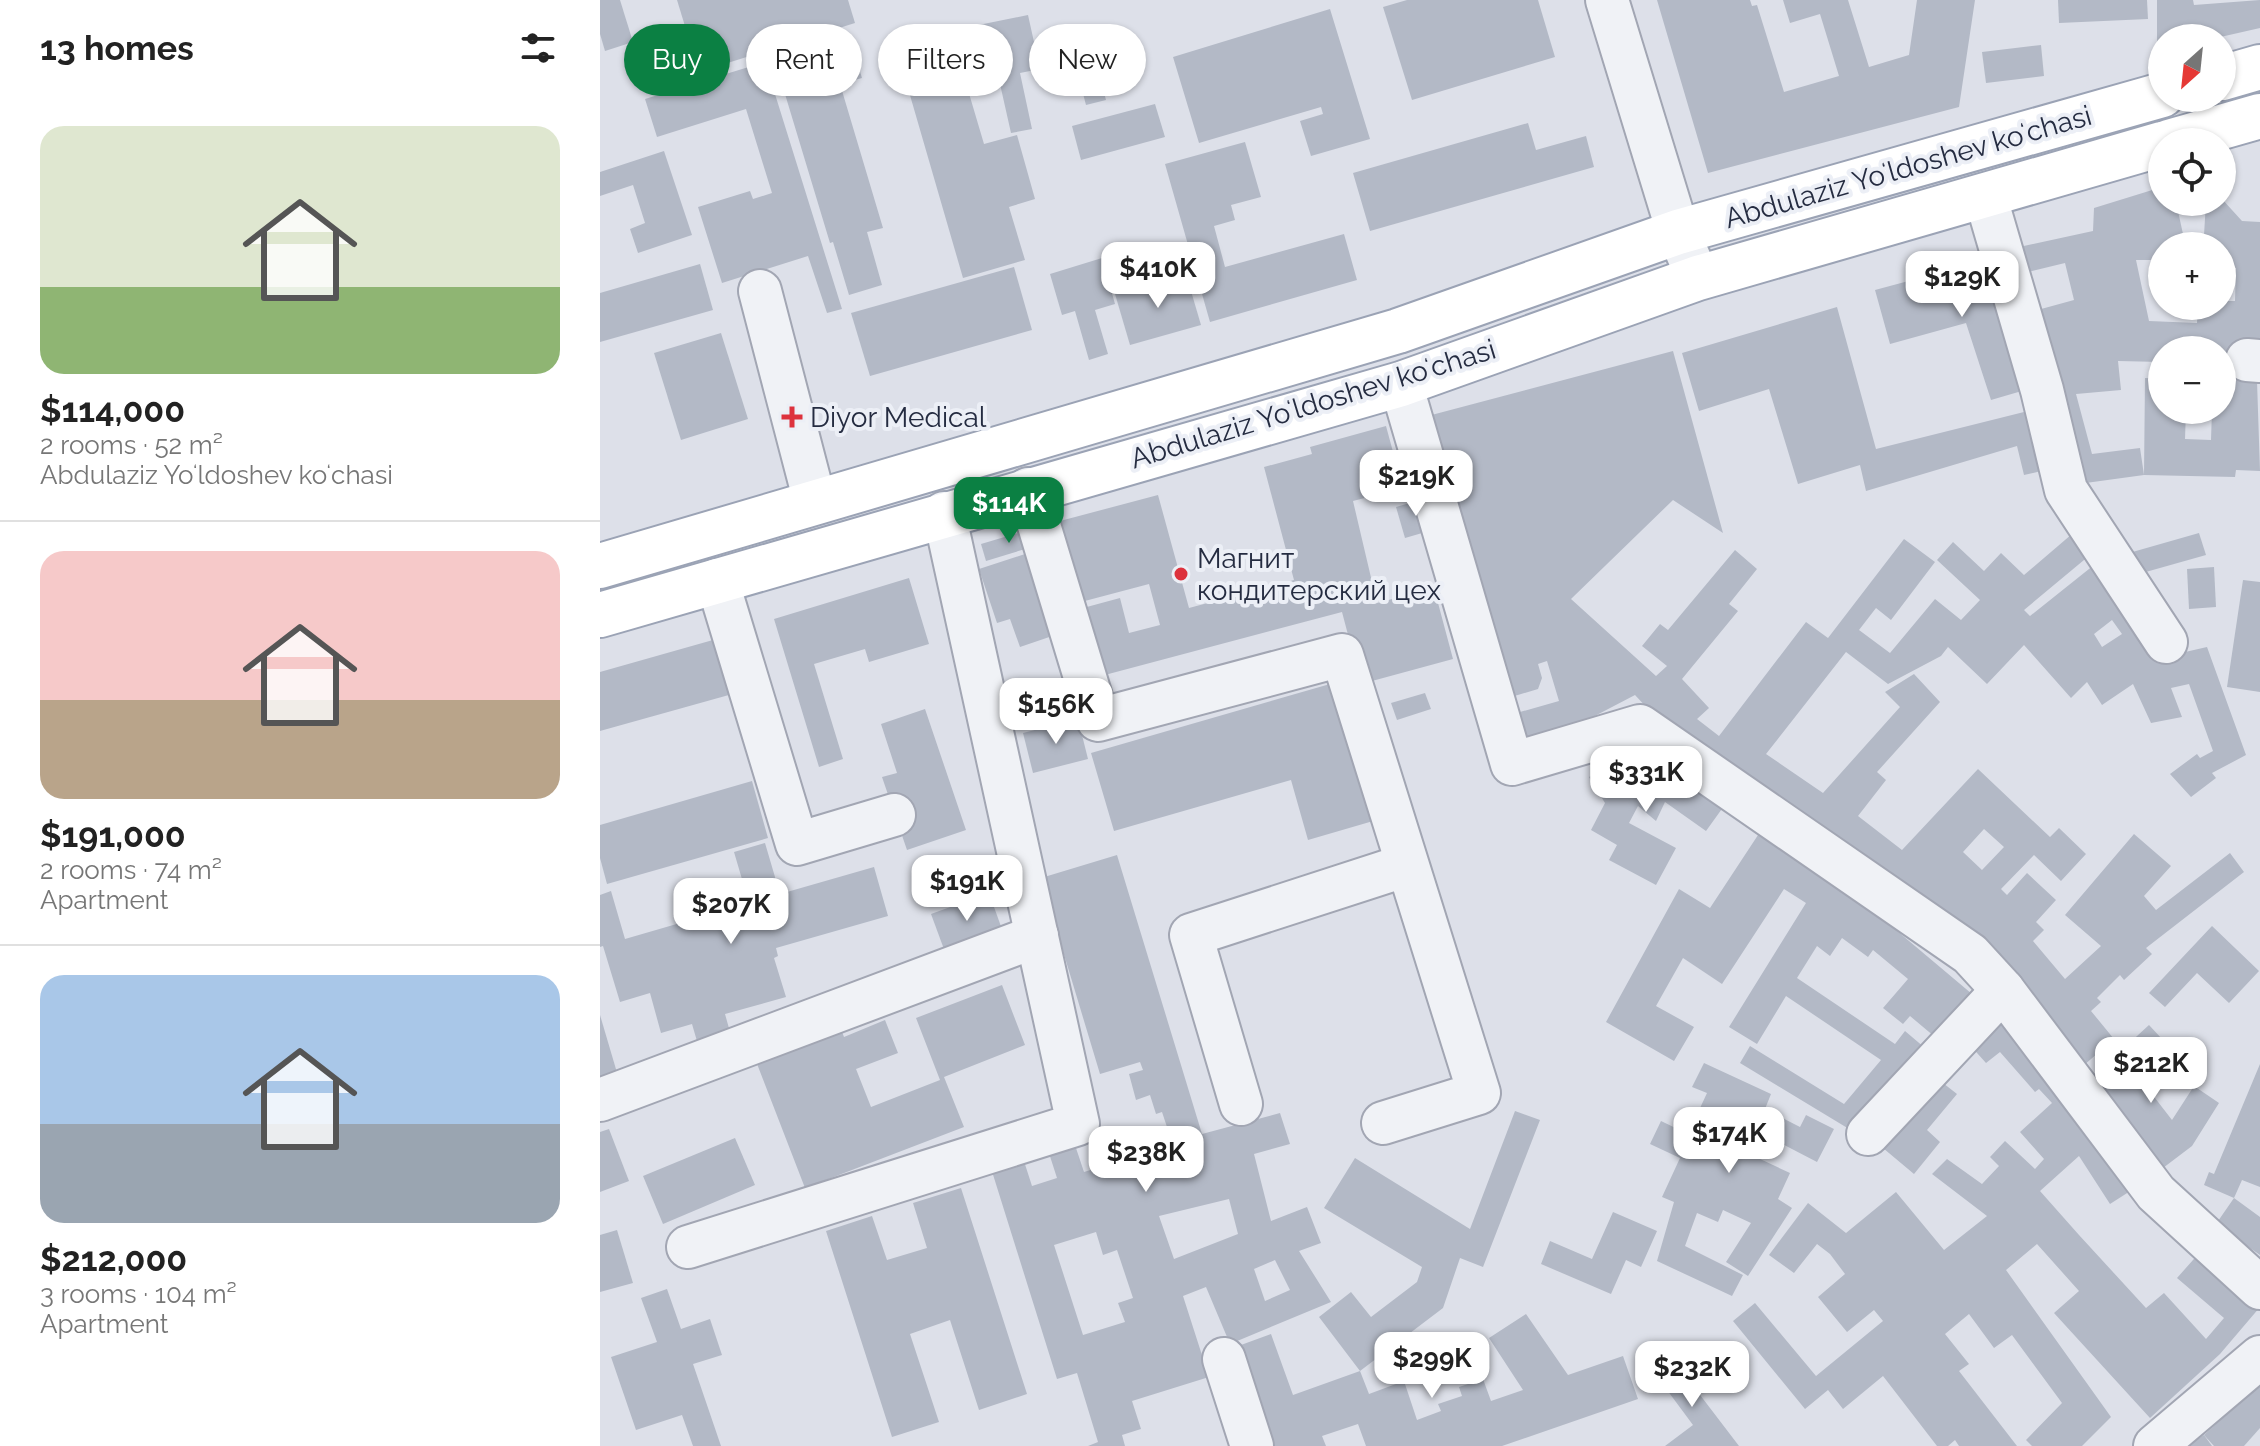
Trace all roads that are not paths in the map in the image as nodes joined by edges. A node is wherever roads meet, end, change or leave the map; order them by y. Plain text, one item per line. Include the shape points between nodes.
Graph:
1 (1607, 0) edge
2 (2260, 67) edge
3 (2236, 74) edge
4 (2148, 99) edge
5 (2260, 116) edge
6 (2218, 128) edge
7 (2148, 148) edge
8 (1985, 195) junction
9 (1678, 232) junction
10 (1698, 278) junction
11 (760, 291) dead end
12 (1401, 384) junction
13 (1015, 444) junction
14 (1028, 489) junction
15 (815, 502) junction
16 (944, 513) junction
17 (600, 566) edge
18 (717, 580) junction
19 (600, 615) edge
20 (2166, 642) dead end
21 (894, 815) dead end
22 (1407, 865) junction
23 (1037, 936) junction
24 (2003, 990) junction
25 (600, 1100) edge
26 (1241, 1104) dead end
27 (1383, 1123) dead end
28 (1868, 1134) dead end
29 (688, 1247) dead end
30 (2260, 1288) edge
31 (2260, 1357) edge
32 (1224, 1359) dead end
33 (1252, 1446) edge
34 (2155, 1446) edge

1 - 9 street
2 - 3 main road
4 - 9 main road, Abdulaziz Yoʻldoshev koʻchasi
5 - 6 main road
7 - 8 main road, Abdulaziz Yoʻldoshev koʻchasi
8 - 10 main road, Abdulaziz Yoʻldoshev koʻchasi
8 - 20 street via 2066,490
9 - 10 street
9 - 13 main road, Abdulaziz Yoʻldoshev koʻchasi via 1398,331
10 - 12 main road, Abdulaziz Yoʻldoshev koʻchasi
11 - 15 street
12 - 14 main road, Abdulaziz Yoʻldoshev koʻchasi
12 - 24 street via 1512,764 1640,726 1970,954
13 - 14 main road
13 - 15 main road, Abdulaziz Yoʻldoshev koʻchasi
14 - 16 main road, Abdulaziz Yoʻldoshev koʻchasi
14 - 22 street via 1098,720 1342,655
15 - 17 main road, Abdulaziz Yoʻldoshev koʻchasi
16 - 18 main road, Abdulaziz Yoʻldoshev koʻchasi
16 - 23 street
18 - 19 main road, Abdulaziz Yoʻldoshev koʻchasi
18 - 21 street via 797,844
22 - 26 street via 1191,935
22 - 27 street via 1479,1093
23 - 25 street
23 - 29 street via 1078,1124
24 - 28 street
24 - 30 street via 2156,1193
31 - 34 street
32 - 33 street

